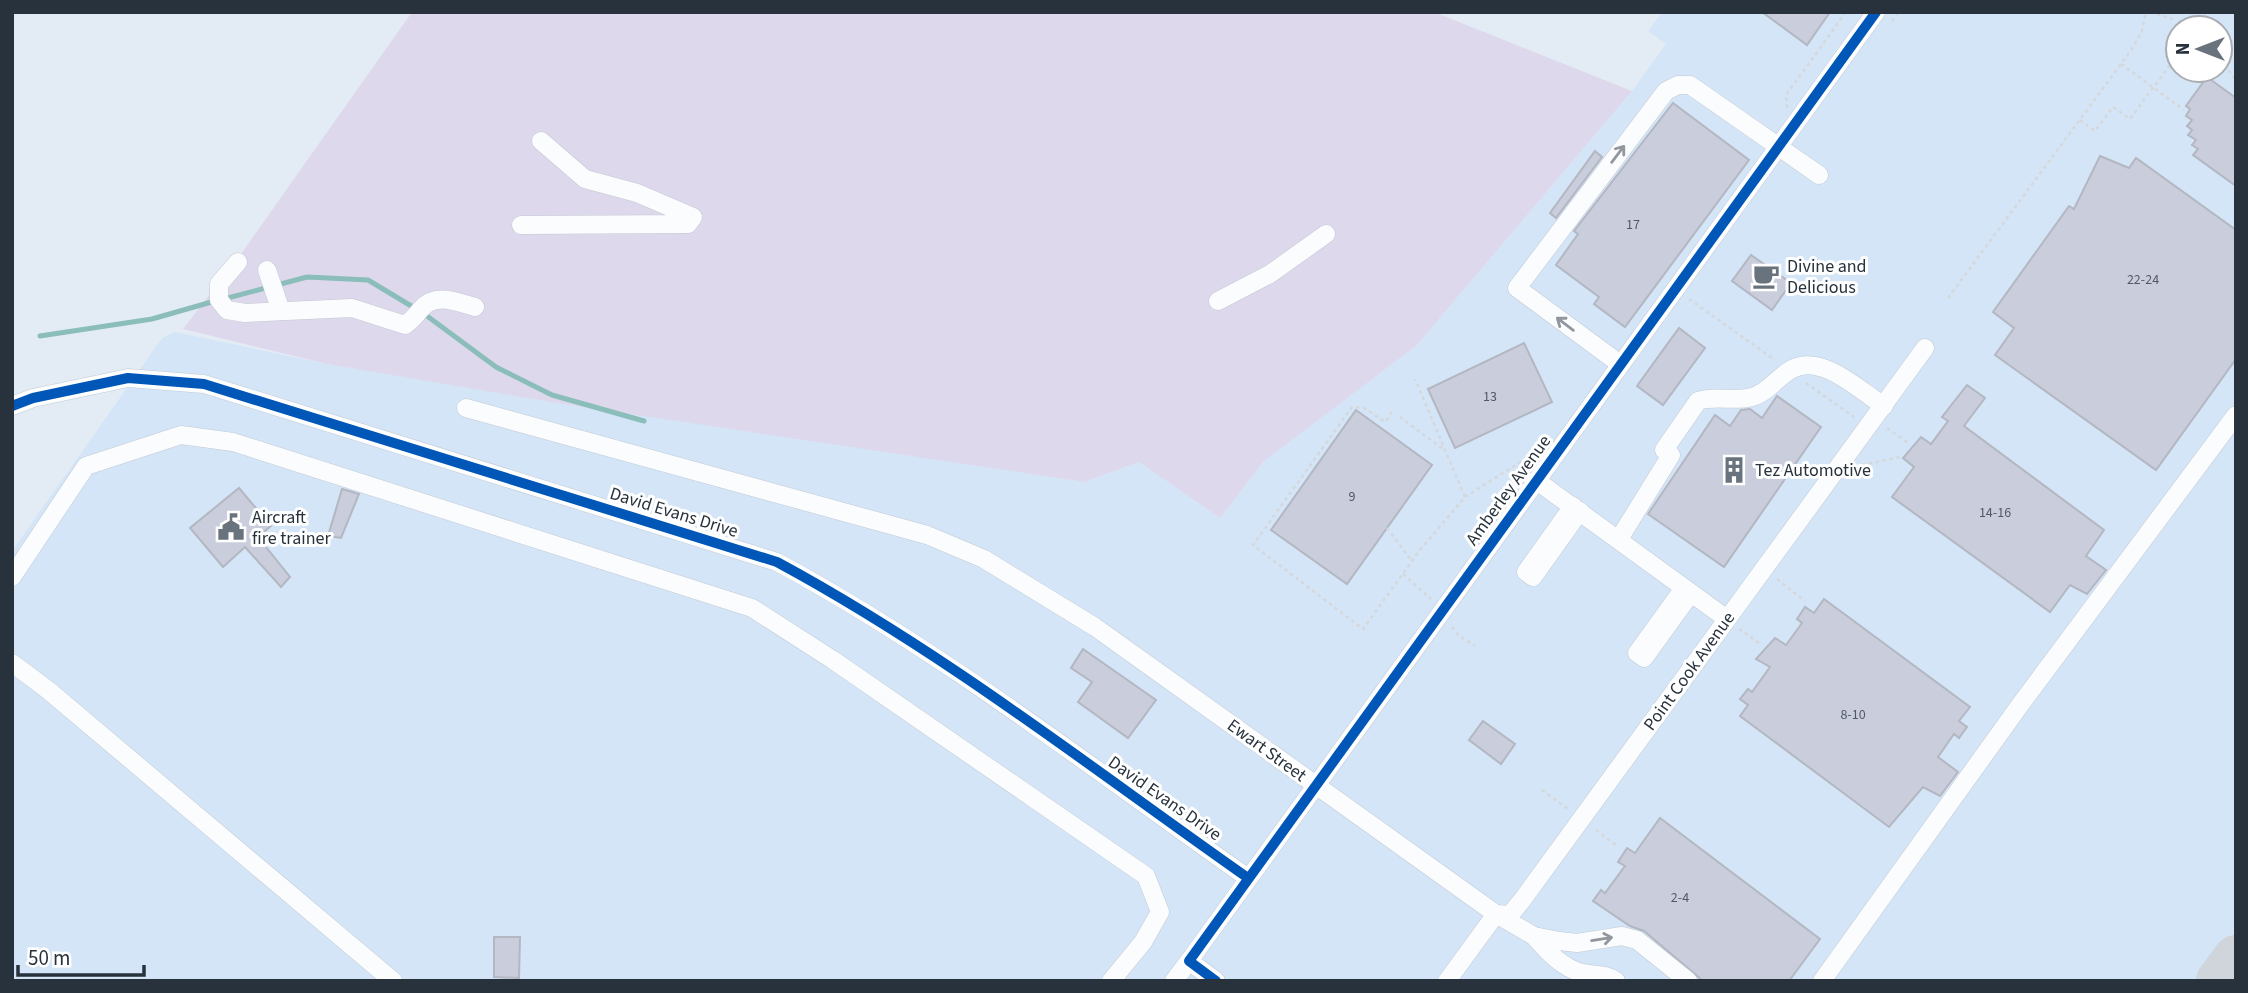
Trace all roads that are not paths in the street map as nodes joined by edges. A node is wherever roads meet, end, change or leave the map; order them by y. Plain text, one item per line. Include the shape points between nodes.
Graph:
1 (1876, 12) edge
2 (541, 141) dead end
3 (1779, 146) junction
4 (1819, 175) dead end
5 (521, 225) dead end
6 (1326, 234) dead end
7 (238, 262) dead end
8 (267, 273) dead end
9 (1218, 301) dead end
10 (475, 307) dead end
11 (281, 311) junction
12 (1925, 348) dead end
13 (1620, 364) junction
14 (12, 406) edge
15 (466, 408) dead end
16 (1883, 415) junction
17 (2236, 415) edge
18 (1537, 481) junction
19 (1576, 509) junction
20 (1619, 539) junction
21 (1529, 575) dead end
22 (12, 577) edge
23 (1688, 590) junction
24 (1730, 622) junction
25 (1640, 656) dead end
26 (12, 663) edge
27 (1316, 785) junction
28 (1248, 878) junction
29 (1496, 914) junction
30 (1534, 936) junction
31 (1189, 961) junction
32 (393, 981) edge
33 (1111, 981) edge
34 (1174, 981) edge
35 (1216, 981) edge
36 (1447, 981) edge
37 (1616, 981) edge
38 (1688, 981) edge
39 (1822, 981) edge

1 - 3 street, Amberley Avenue
2 - 5 street via 586,179 637,193 693,217 688,224
3 - 4 street
3 - 13 street, Amberley Avenue
13 -> 3 street via 1517,288 1666,91 1690,85
6 - 9 street via 1270,274
7 - 11 street via 219,284 219,299 227,310
8 - 11 street
10 - 11 street via 444,298 431,301 405,325 352,308
12 - 16 street, Point Cook Avenue
13 - 18 street, Amberley Avenue
14 - 28 street, David Evans Drive via 128,378 204,384 777,562 860,606 929,651
15 - 27 street, Ewart Street via 927,536 984,559 1105,636
16 - 20 street via 1827,369 1812,365 1793,369 1752,397 1698,401 1664,450 1671,454
16 - 24 street, Point Cook Avenue
17 - 39 street
18 - 19 street
18 - 27 street, Amberley Avenue
19 - 20 street
19 - 21 street
20 - 23 street
22 - 33 street via 86,466 181,435 233,442 752,608 1146,876 1160,912 1143,942
23 - 24 street
23 - 25 street
24 - 29 street, Point Cook Avenue via 1523,899 1510,915
26 - 32 street
27 - 28 street, Amberley Avenue
27 - 29 street, Ewart Street
28 - 31 street, Amberley Avenue
29 - 30 street, Ewart Street
29 - 36 street, Point Cook Avenue
30 - 37 street via 1563,964
30 -> 38 street via 1577,943 1622,936 1637,940
31 - 34 street, Amberley Avenue
31 - 35 street

